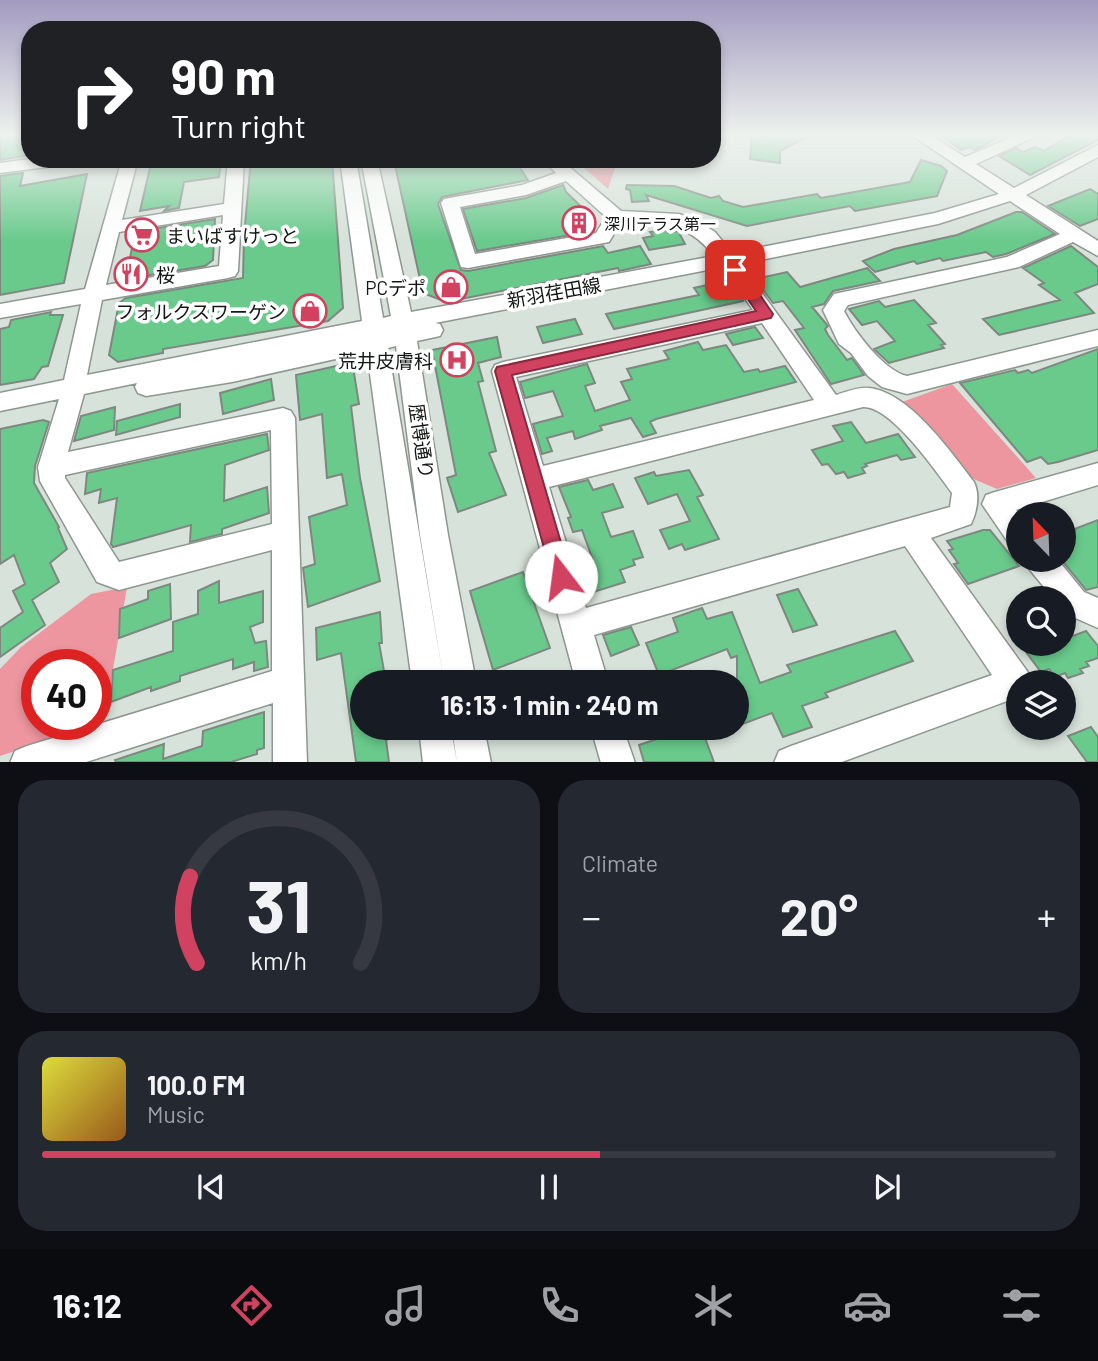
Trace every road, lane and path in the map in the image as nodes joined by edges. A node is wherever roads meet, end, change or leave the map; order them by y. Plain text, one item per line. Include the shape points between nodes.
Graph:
1 (127, 170) edge
2 (235, 170) edge
3 (350, 170) edge
4 (371, 170) edge
5 (555, 170) edge
6 (562, 170) edge
7 (971, 170) edge
8 (1066, 170) edge
9 (1085, 170) edge
10 (1017, 198) junction
11 (233, 208) junction
12 (616, 216) junction
13 (111, 228) junction
14 (1075, 234) junction
15 (1098, 250) edge
16 (732, 265) junction
17 (93, 295) junction
18 (0, 311) edge
19 (766, 314) junction
20 (404, 328) junction
21 (375, 335) junction
22 (1098, 338) edge
23 (73, 393) junction
24 (0, 402) edge
25 (831, 406) junction
26 (0, 415) edge
27 (51, 467) junction
28 (1098, 474) edge
29 (534, 479) junction
30 (962, 515) joint
31 (1006, 518) edge
32 (911, 532) junction
33 (287, 533) junction
34 (1050, 572) edge
35 (1098, 613) edge
36 (574, 626) junction
37 (426, 670) edge
38 (458, 670) edge
39 (588, 670) edge
40 (289, 682) junction
41 (437, 740) edge
42 (470, 740) edge
43 (611, 740) edge
44 (27, 762) edge
45 (290, 762) edge
46 (440, 762) edge
47 (474, 762) edge
48 (618, 762) edge
49 (792, 762) edge

1 - 13 street
2 - 11 street
3 - 21 street, 歴博通り
4 - 20 street, 歴博通り
5 - 12 street via 527,190 450,203 468,262 602,238
6 - 12 street
7 - 10 street
8 - 10 street, 新羽荏田線
9 - 10 street, 新羽荏田線
10 - 14 street
10 - 16 street, 新羽荏田線 via 917,231
11 - 13 street
11 - 17 street via 228,271
12 - 16 street via 690,224 708,236
13 - 17 street
14 - 15 street
14 - 22 street via 1012,262 841,299 833,310 847,338 890,381 906,385
16 - 19 street
16 - 20 street, 新羽荏田線
17 - 18 street
17 - 23 street
19 - 25 street
19 - 29 street via 503,371
20 - 21 street, 新羽荏田線
20 - 38 street, 歴博通り
21 - 23 street, 新羽荏田線 via 232,373
21 - 37 street, 歴博通り
23 - 24 street, 新羽荏田線
23 - 26 street, 新羽荏田線
23 - 27 street
25 - 29 street
25 - 30 street via 869,397 887,402 965,490
27 - 33 street via 53,481 107,572 119,576
27 - 33 street via 283,418
28 - 31 street via 995,504
29 - 36 street
30 - 32 street
32 - 36 street
32 - 49 street via 1017,682
33 - 40 street
34 - 35 street via 1074,602
36 - 39 street
40 - 44 street
40 - 45 street
41 - 46 street
42 - 47 street
43 - 48 street

